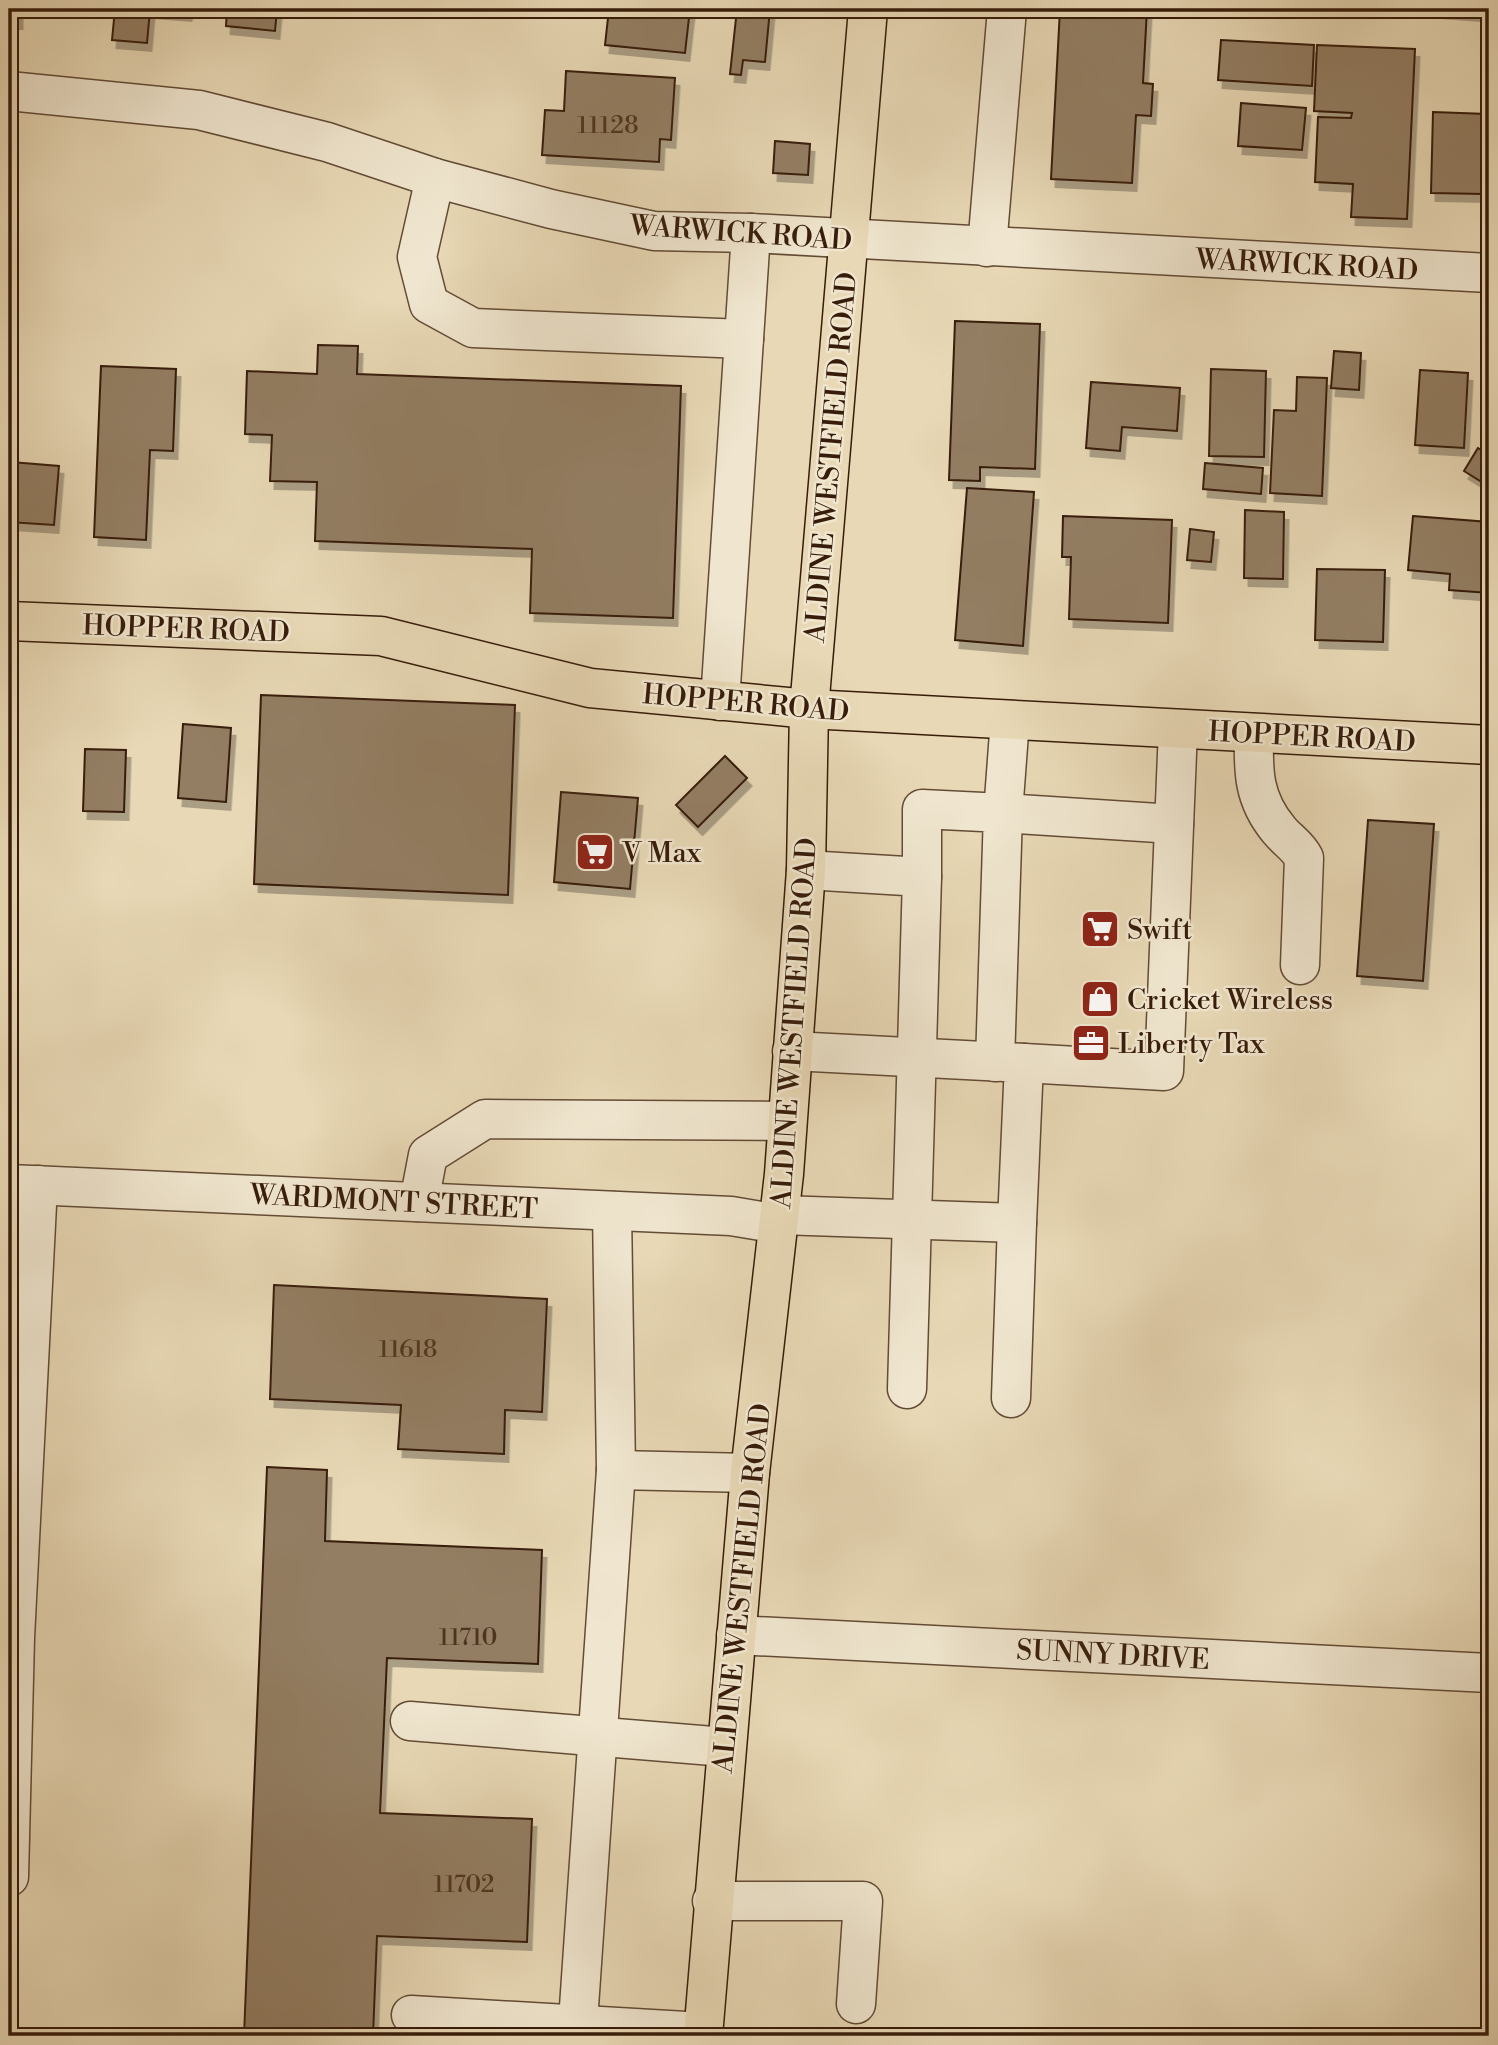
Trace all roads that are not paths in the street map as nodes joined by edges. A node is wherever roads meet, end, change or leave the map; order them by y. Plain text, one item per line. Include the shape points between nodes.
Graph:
1 (868, 9) edge
2 (1007, 9) edge
3 (9, 91) edge
4 (435, 178) junction
5 (751, 233) junction
6 (847, 241) junction
7 (987, 247) junction
8 (1489, 273) edge
9 (744, 338) junction
10 (9, 621) edge
11 (720, 701) junction
12 (809, 709) junction
13 (1010, 720) junction
14 (1178, 729) junction
15 (1254, 733) junction
16 (1489, 745) edge
17 (1003, 813) junction
18 (1174, 824) junction
19 (806, 870) junction
20 (922, 877) junction
21 (1300, 965) dead end
22 (792, 1051) junction
23 (916, 1057) junction
24 (1009, 1063) junction
25 (787, 1121) junction
26 (23, 1184) edge
27 (419, 1202) junction
28 (612, 1211) junction
29 (912, 1218) junction
30 (780, 1219) junction
31 (1017, 1223) junction
32 (907, 1389) dead end
33 (1011, 1398) dead end
34 (616, 1470) junction
35 (750, 1473) junction
36 (736, 1635) junction
37 (12, 1637) edge
38 (1489, 1673) edge
39 (410, 1721) dead end
40 (598, 1737) junction
41 (725, 1747) junction
42 (9, 1877) edge
43 (712, 1901) junction
44 (856, 2004) dead end
45 (411, 2015) dead end
46 (577, 2031) edge
47 (703, 2034) edge

1 - 6 main road, ALDINE WESTFIELD ROAD
2 - 7 street
3 - 4 street, WARWICK ROAD via 199,110 327,142
4 - 5 street, WARWICK ROAD via 654,231
4 - 9 street via 417,257 429,304 473,328
5 - 6 street, WARWICK ROAD
5 - 9 street
6 - 7 street, WARWICK ROAD
6 - 12 main road, ALDINE WESTFIELD ROAD
7 - 8 street, WARWICK ROAD
9 - 11 street
10 - 11 main road, HOPPER ROAD via 381,636 590,688
11 - 12 main road, HOPPER ROAD
12 - 13 main road, HOPPER ROAD
12 - 19 main road, ALDINE WESTFIELD ROAD
13 - 14 main road, HOPPER ROAD
13 - 17 street
14 - 15 main road, HOPPER ROAD
14 - 18 street
15 - 16 main road, HOPPER ROAD
15 - 21 street via 1253,778 1268,817 1304,858
17 - 18 street
17 - 20 street via 922,808
17 - 24 street
18 - 24 street via 1164,1071
19 - 20 street
19 - 22 main road, ALDINE WESTFIELD ROAD
20 - 23 street
22 - 23 street
22 - 25 main road, ALDINE WESTFIELD ROAD
23 - 24 street
23 - 29 street
24 - 31 street
25 - 27 street via 485,1119 428,1155
25 - 30 main road, ALDINE WESTFIELD ROAD
26 - 27 street, WARDMONT STREET
26 - 37 street
27 - 28 street, WARDMONT STREET
28 - 30 street, WARDMONT STREET
28 - 34 street
29 - 30 street, WARDMONT STREET
29 - 31 street, WARDMONT STREET
29 - 32 street
30 - 35 main road, ALDINE WESTFIELD ROAD
31 - 33 street
34 - 35 street
34 - 40 street
35 - 36 main road, ALDINE WESTFIELD ROAD
36 - 38 street, SUNNY DRIVE
36 - 41 main road, ALDINE WESTFIELD ROAD
37 - 42 street
39 - 40 street
40 - 41 street
40 - 46 street
41 - 43 main road, ALDINE WESTFIELD ROAD
43 - 44 street via 863,1902
43 - 47 main road, ALDINE WESTFIELD ROAD
45 - 46 street
46 - 47 street

